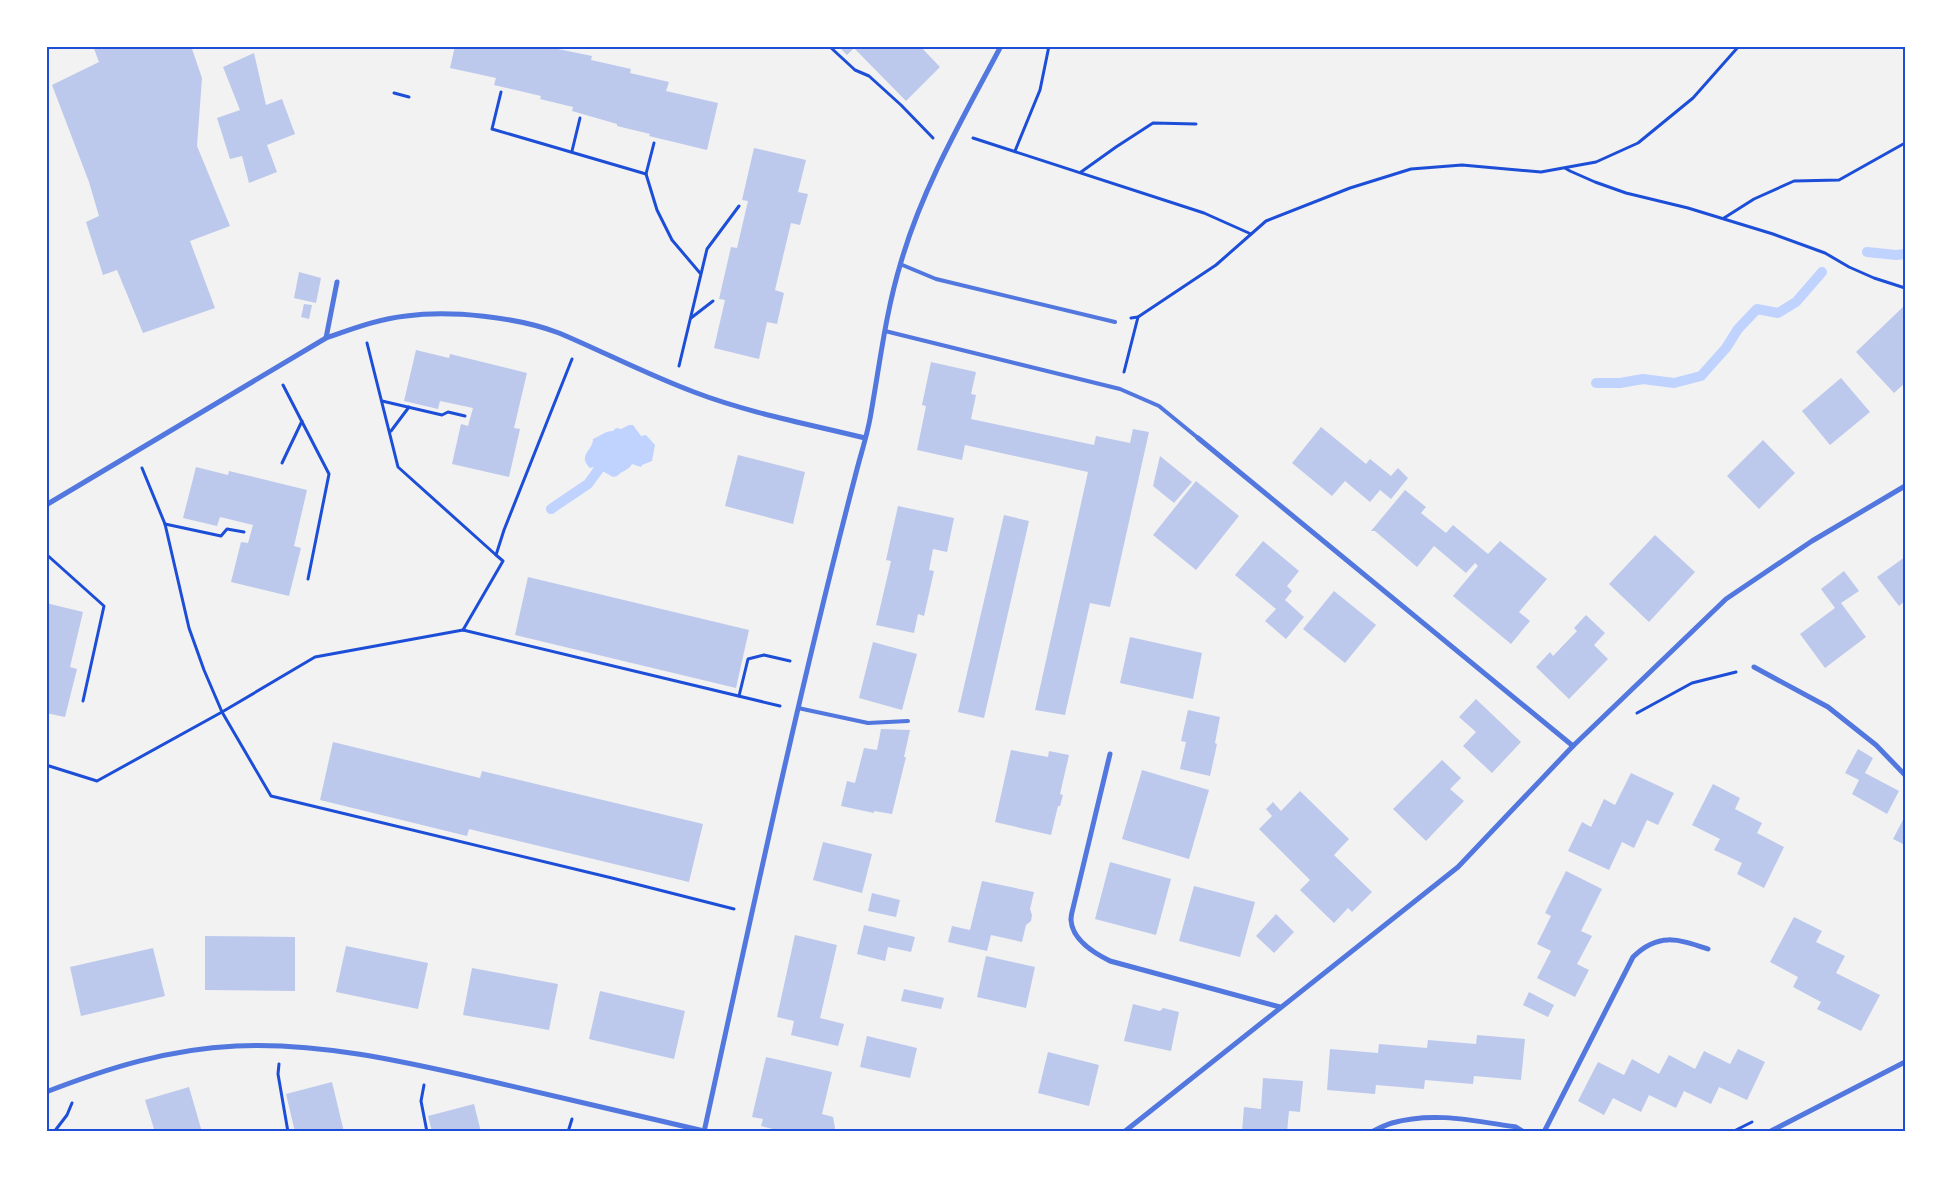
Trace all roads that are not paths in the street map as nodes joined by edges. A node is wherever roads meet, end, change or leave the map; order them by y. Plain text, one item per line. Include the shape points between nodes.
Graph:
1 (1001, 46) edge
2 (900, 264) junction
3 (338, 282) dead end
4 (1115, 322) dead end
5 (885, 331) junction
6 (326, 338) junction
7 (865, 438) junction
8 (1198, 438) joint
9 (1905, 486) edge
10 (46, 505) edge
11 (1754, 667) road end
12 (798, 709) junction
13 (908, 721) dead end
14 (1573, 746) junction
15 (1110, 754) dead end
16 (1905, 774) edge
17 (1708, 949) dead end
18 (1280, 1007) junction
19 (1905, 1062) edge
20 (46, 1092) edge
21 (704, 1131) edge
22 (1124, 1132) edge
23 (1371, 1132) edge
24 (1524, 1132) edge
25 (1544, 1132) edge
26 (1769, 1132) edge

1 - 2 street via 955,131 913,226
2 - 4 lane via 936,278
2 - 5 street
3 - 6 street
5 - 7 street
5 - 8 lane via 1120,389 1159,406
6 - 7 street via 369,323 436,313 519,322 558,333 674,384 737,407
6 - 10 street
7 - 12 street
8 - 14 street
9 - 14 street via 1812,541 1726,599
11 - 16 street via 1835,712
12 - 13 lane via 868,722
12 - 21 street
14 - 18 street via 1458,868
15 - 18 street via 1071,921 1078,936 1091,952 1110,961
17 - 25 street via 1663,938 1643,946 1633,957
18 - 22 street
19 - 26 street
20 - 21 street via 146,1058 235,1046 280,1046 341,1052 428,1067
23 - 24 street via 1392,1123 1452,1117

